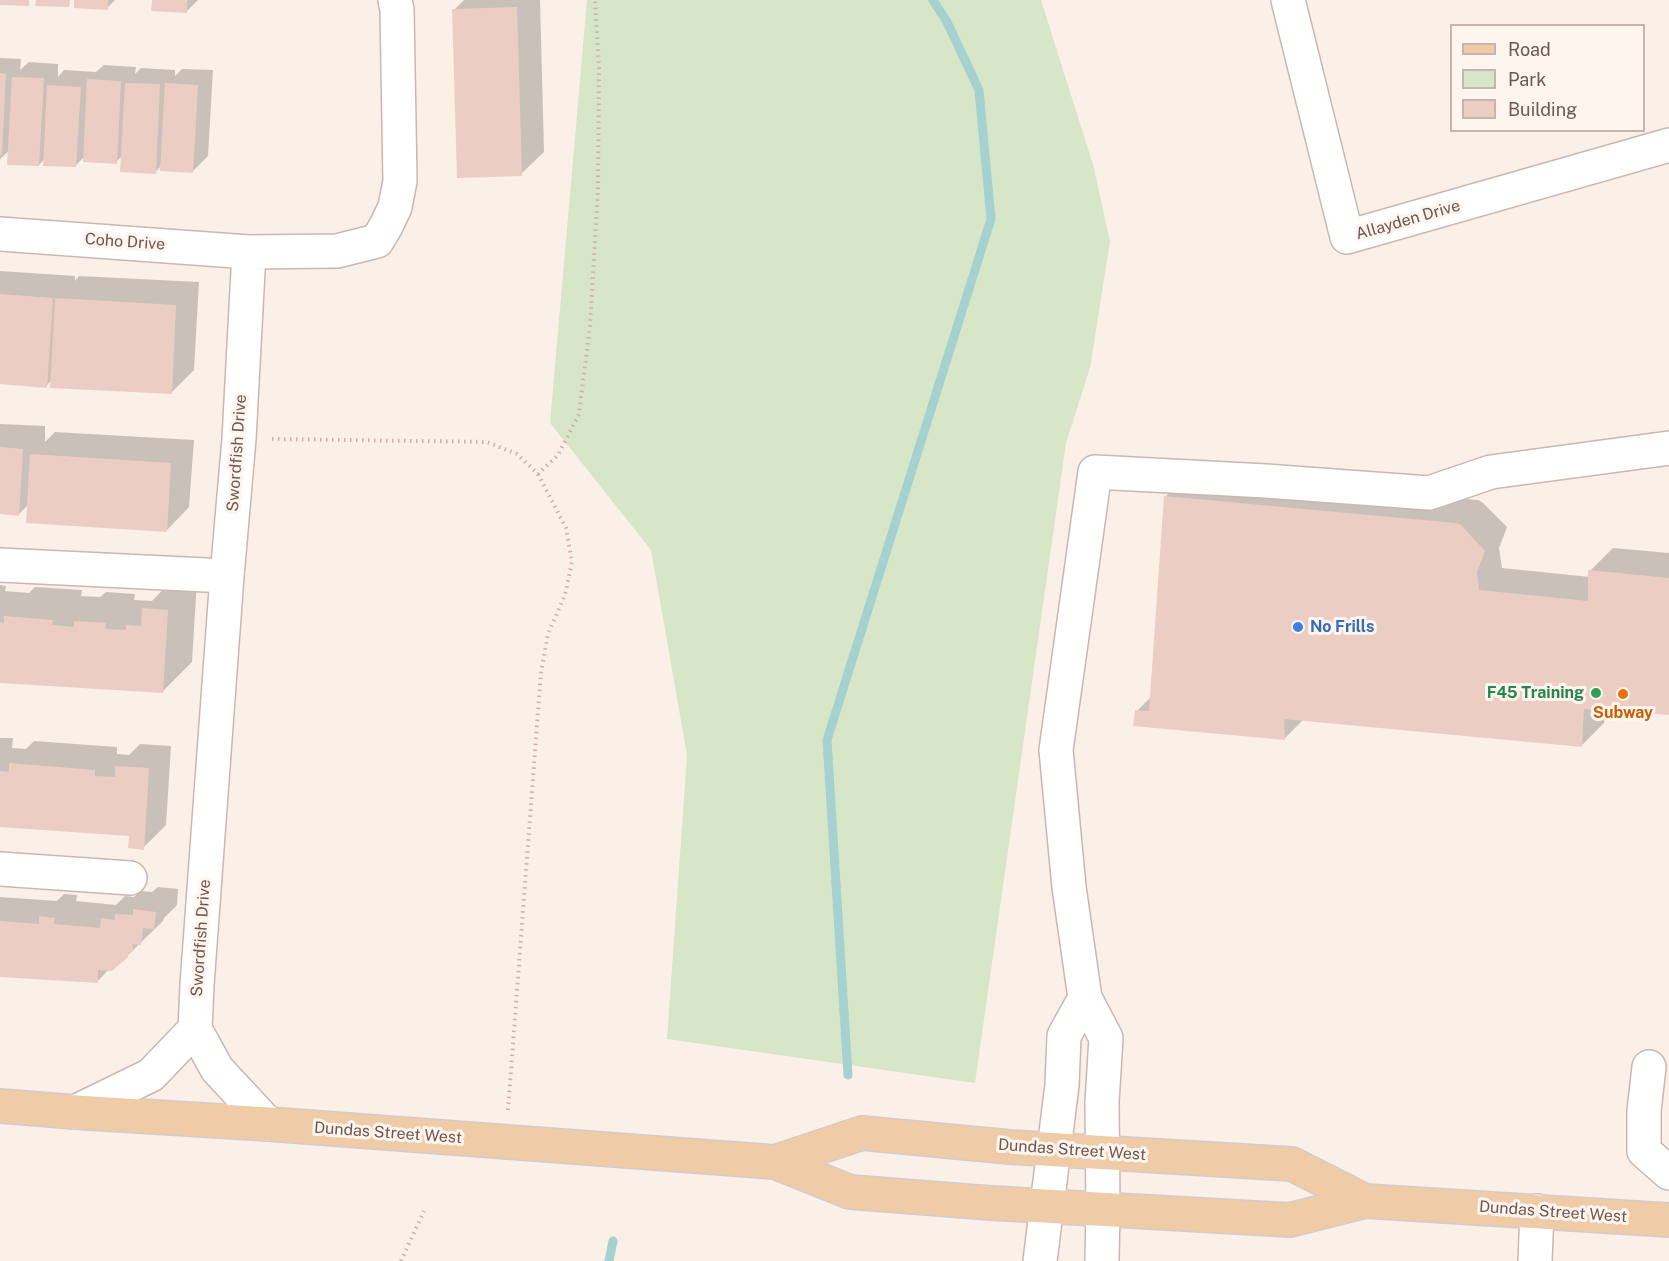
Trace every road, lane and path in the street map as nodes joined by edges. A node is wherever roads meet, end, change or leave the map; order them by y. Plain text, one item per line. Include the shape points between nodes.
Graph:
1 (395, 0) edge
2 (595, 0) edge
3 (1288, 0) edge
4 (1669, 145) edge
5 (0, 234) edge
6 (249, 252) junction
7 (239, 439) junction
8 (1669, 447) edge
9 (538, 474) junction
10 (0, 565) edge
11 (227, 576) junction
12 (0, 869) edge
13 (130, 878) dead end
14 (1085, 998) junction
15 (195, 1029) junction
16 (1649, 1067) dead end
17 (0, 1106) edge
18 (75, 1113) junction
19 (267, 1124) junction
20 (506, 1142) junction
21 (1054, 1149) junction
22 (1103, 1152) junction
23 (775, 1162) junction
24 (1669, 1173) edge
25 (1365, 1201) junction
26 (1046, 1206) junction
27 (1103, 1210) junction
28 (1537, 1211) junction
29 (424, 1212) dead end
30 (1669, 1220) edge
31 (401, 1261) edge
32 (1041, 1261) edge
33 (1102, 1261) edge
34 (1535, 1261) edge

1 - 6 street via 400,181 386,226 376,241 337,251
2 - 9 path via 598,190 590,326 579,414 558,456
3 - 4 street, Allayden Drive via 1347,237
5 - 6 street, Coho Drive
6 - 7 street, Swordfish Drive
7 - 9 path via 487,442 517,454
7 - 11 street, Swordfish Drive
8 - 14 street via 1491,472 1429,494 1095,472 1056,750
9 - 20 path via 566,528 572,562 565,595 548,634 542,672
10 - 11 street
11 - 15 street, Swordfish Drive
12 - 13 street
14 - 21 street via 1064,1036
14 - 22 street via 1106,1038
15 - 18 street via 152,1075
15 - 19 street via 217,1070
16 - 24 street via 1644,1151
17 - 18 main road, Dundas Street West
18 - 19 main road, Dundas Street West
19 - 20 main road, Dundas Street West
20 - 23 main road, Dundas Street West
21 - 22 main road, Dundas Street West
21 - 23 main road, Dundas Street West via 862,1133
21 - 26 street
22 - 25 main road, Dundas Street West via 1292,1164
22 - 27 street
23 - 26 main road, Dundas Street West via 850,1192
25 - 27 main road, Dundas Street West via 1290,1220
25 - 28 main road, Dundas Street West
26 - 27 main road, Dundas Street West
26 - 32 street
27 - 33 street
28 - 30 main road, Dundas Street West
28 - 34 street
29 - 31 path

